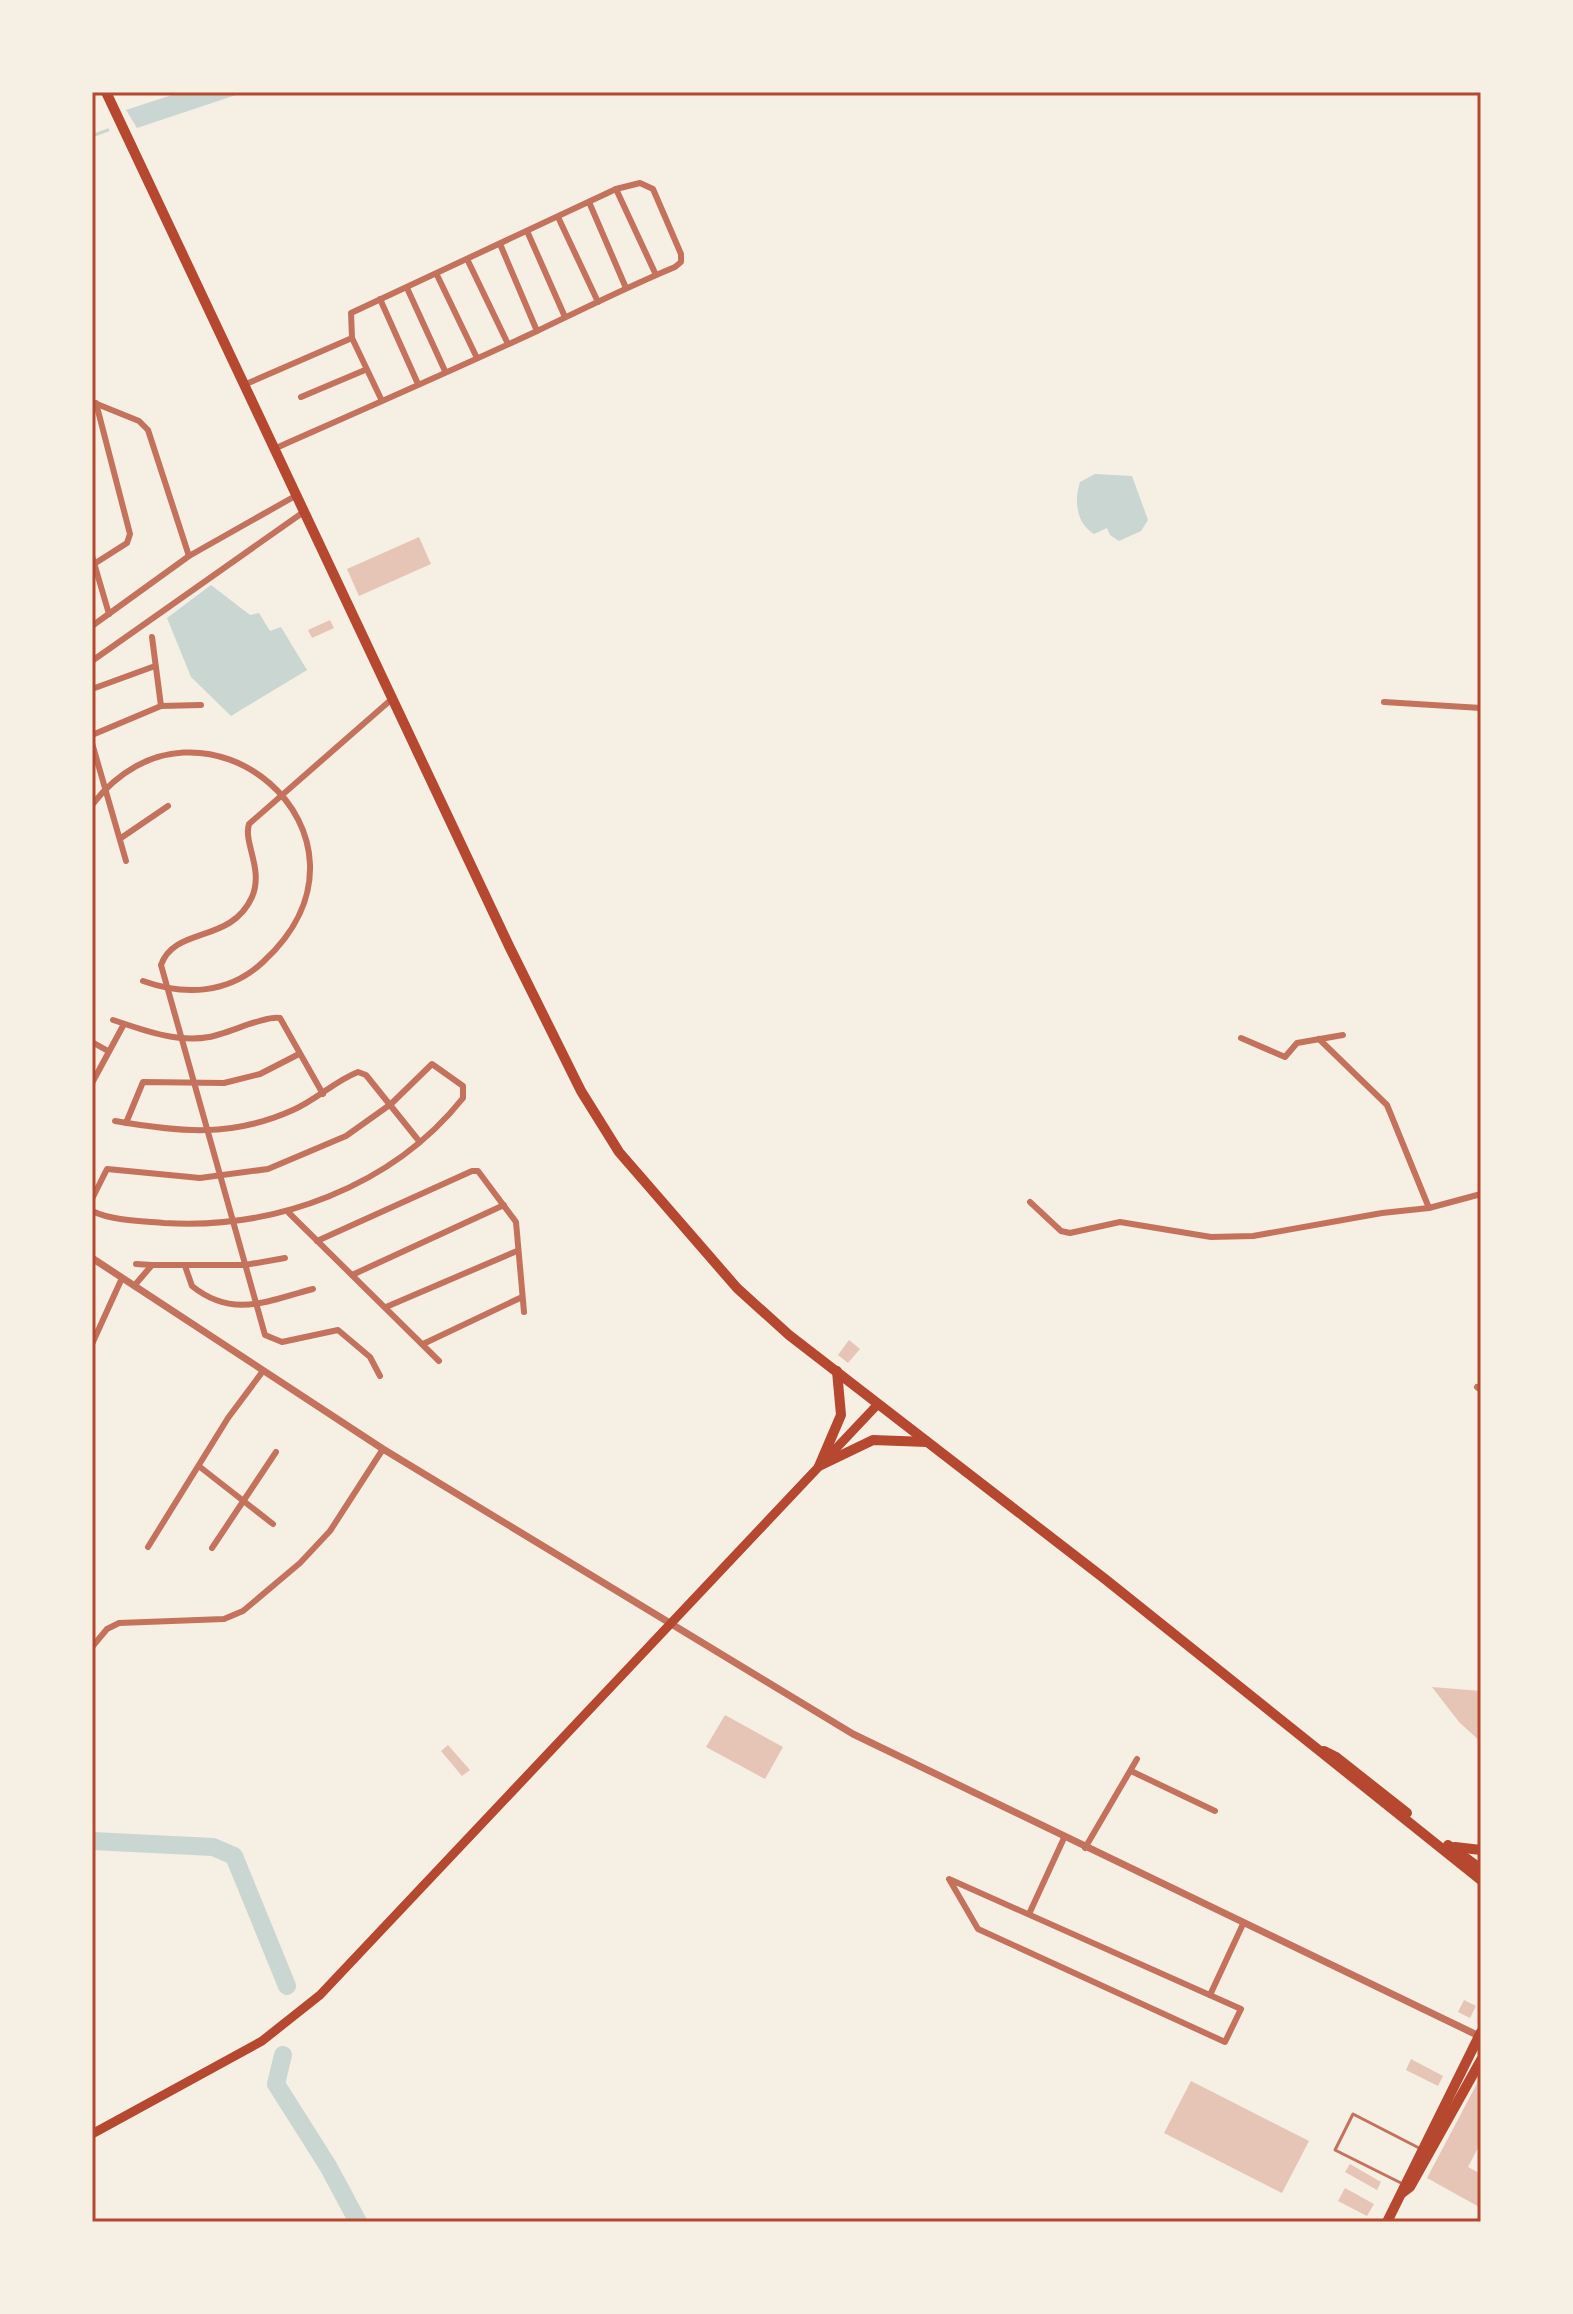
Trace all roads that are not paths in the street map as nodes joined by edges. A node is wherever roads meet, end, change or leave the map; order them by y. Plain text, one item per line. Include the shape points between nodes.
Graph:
1 (106, 92) edge
2 (616, 189) junction
3 (589, 202) junction
4 (558, 217) junction
5 (527, 231) junction
6 (500, 244) junction
7 (468, 261) junction
8 (437, 275) junction
9 (656, 275) junction
10 (407, 288) junction
11 (626, 288) junction
12 (380, 299) junction
13 (598, 302) junction
14 (565, 317) junction
15 (537, 331) junction
16 (352, 338) junction
17 (508, 344) junction
18 (477, 358) junction
19 (365, 370) junction
20 (445, 371) junction
21 (246, 384) junction
22 (418, 384) junction
23 (301, 397) dead end
24 (382, 401) junction
25 (94, 402) edge
26 (276, 448) junction
27 (298, 495) junction
28 (305, 511) junction
29 (189, 556) junction
30 (93, 560) edge
31 (109, 614) junction
32 (92, 626) edge
33 (152, 637) dead end
34 (92, 661) edge
35 (155, 666) junction
36 (92, 689) edge
37 (393, 698) junction
38 (1384, 702) dead end
39 (201, 705) dead end
40 (161, 706) junction
41 (1481, 708) edge
42 (92, 735) edge
43 (92, 746) edge
44 (106, 787) junction
45 (282, 793) junction
46 (92, 805) edge
47 (168, 806) dead end
48 (121, 838) junction
49 (126, 861) dead end
50 (143, 981) dead end
51 (166, 989) junction
52 (113, 1020) dead end
53 (124, 1024) junction
54 (1343, 1035) dead end
55 (1241, 1038) dead end
56 (181, 1039) junction
57 (1319, 1039) junction
58 (92, 1042) edge
59 (108, 1051) junction
60 (299, 1054) junction
61 (92, 1083) edge
62 (193, 1084) junction
63 (323, 1094) junction
64 (391, 1104) junction
65 (115, 1121) dead end
66 (126, 1123) junction
67 (207, 1133) junction
68 (419, 1141) junction
69 (221, 1178) junction
70 (1481, 1194) edge
71 (92, 1199) edge
72 (1030, 1202) dead end
73 (504, 1205) junction
74 (1429, 1208) junction
75 (92, 1211) edge
76 (289, 1213) junction
77 (232, 1223) junction
78 (317, 1241) junction
79 (517, 1251) junction
80 (92, 1258) edge
81 (285, 1258) dead end
82 (136, 1264) dead end
83 (152, 1265) junction
84 (245, 1265) junction
85 (185, 1266) junction
86 (352, 1275) junction
87 (122, 1278) junction
88 (134, 1286) junction
89 (313, 1289) dead end
90 (520, 1298) junction
91 (256, 1304) junction
92 (386, 1307) junction
93 (524, 1312) dead end
94 (92, 1344) edge
95 (423, 1344) junction
96 (439, 1361) dead end
97 (263, 1371) junction
98 (837, 1371) junction
99 (380, 1376) dead end
100 (878, 1404) junction
101 (929, 1442) junction
102 (383, 1449) junction
103 (276, 1452) dead end
104 (819, 1466) junction
105 (200, 1467) junction
106 (243, 1501) junction
107 (273, 1524) dead end
108 (148, 1547) dead end
109 (212, 1548) dead end
110 (671, 1622) junction
111 (92, 1647) edge
112 (1322, 1751) junction
113 (1137, 1759) dead end
114 (1131, 1771) junction
115 (1215, 1811) dead end
116 (1064, 1838) junction
117 (1450, 1846) junction
118 (1085, 1848) junction
119 (1481, 1850) edge
120 (1481, 1869) edge
121 (1481, 1880) edge
122 (1029, 1914) junction
123 (1243, 1924) junction
124 (1210, 1995) junction
125 (1480, 2034) edge
126 (1481, 2060) edge
127 (92, 2134) edge
128 (1421, 2149) junction
129 (1402, 2190) junction
130 (1387, 2222) edge

1 - 21 highway
2 - 3 street
2 - 9 street
2 - 9 street via 640,183 653,189 682,258
3 - 4 street
3 - 11 street
4 - 5 street
4 - 13 street
5 - 6 street
5 - 14 street
6 - 7 street
6 - 15 street
7 - 8 street
7 - 17 street
8 - 10 street
8 - 18 street
9 - 11 street
10 - 12 street
10 - 20 street
11 - 13 street
12 - 16 street via 351,313
12 - 22 street
13 - 14 street
14 - 15 street
15 - 17 street
16 - 19 street
16 - 21 street
17 - 18 street
18 - 20 street
19 - 23 street
19 - 24 street
20 - 22 street
21 - 26 highway
22 - 24 street
24 - 26 street
25 - 29 street via 148,430
25 - 30 street via 130,534 127,543
26 - 27 highway
27 - 28 highway
27 - 29 street
28 - 34 street
28 - 37 highway
29 - 31 street
30 - 31 street
31 - 32 street
33 - 35 street
35 - 36 street
35 - 40 street
37 - 45 street
37 - 98 highway via 574,1077 619,1152 737,1288
38 - 41 street
39 - 40 street
40 - 42 street
43 - 44 street
44 - 45 street via 149,760 192,752 240,763
44 - 46 street
44 - 48 street
45 - 51 street via 247,826 256,868 247,904 228,925 180,941 162,959
45 - 51 street via 305,839 311,867 309,890 290,933 258,967 233,982 202,990
47 - 48 street
48 - 49 street
50 - 51 street
51 - 56 street
52 - 53 street
53 - 56 street
53 - 59 street
54 - 57 street
55 - 57 street via 1285,1057 1297,1043
56 - 60 street via 229,1033 274,1017 280,1018
56 - 62 street
57 - 74 street via 1387,1105
58 - 59 street
59 - 61 street
60 - 62 street via 241,1079
60 - 63 street
62 - 66 street via 143,1082
62 - 67 street
63 - 64 street via 358,1072
63 - 67 street via 291,1111
64 - 68 street
64 - 68 street via 432,1064 459,1081 463,1098
64 - 69 street via 321,1149 268,1169
65 - 66 street
66 - 67 street
67 - 69 street
68 - 76 street via 364,1179
69 - 71 street via 112,1168 104,1172
69 - 77 street
70 - 74 street
72 - 74 street via 1070,1233 1120,1222 1211,1237 1253,1236
73 - 78 street via 483,1174 472,1171
73 - 79 street via 516,1222
73 - 86 street
75 - 77 street via 139,1221
76 - 77 street
76 - 78 street
77 - 84 street
78 - 86 street
79 - 90 street
79 - 92 street
80 - 87 street
81 - 84 street
82 - 83 street
83 - 85 street
83 - 88 street
84 - 85 street
84 - 91 street
85 - 91 street via 198,1291 225,1305
86 - 92 street
87 - 88 street
87 - 94 street
88 - 97 street
89 - 91 street
90 - 93 street
90 - 95 street
91 - 99 street via 270,1339 282,1342 338,1330 370,1357
92 - 95 street
95 - 96 street
97 - 102 street
97 - 105 street
98 - 100 highway
98 - 104 highway via 841,1415
100 - 101 highway
100 - 104 main road
101 - 104 highway via 873,1440
101 - 112 highway
102 - 110 street
102 - 111 street via 330,1531 243,1611 224,1619 119,1623
103 - 106 street
104 - 110 main road
105 - 106 street
105 - 108 street
106 - 107 street
106 - 109 street
110 - 116 street via 853,1734
110 - 127 main road via 304,2009 262,2041
112 - 117 highway
112 - 121 highway
113 - 114 street
114 - 115 street
114 - 118 street
116 - 118 street
116 - 122 street
117 - 119 highway
117 - 120 highway
118 - 123 street
122 - 124 street
122 - 124 street via 949,1879 978,1929 1225,2042 1241,2009
123 - 124 street
123 - 125 street
125 - 128 highway
126 - 129 highway via 1410,2187
128 - 129 highway
128 - 129 lane via 1353,2114 1335,2150
129 - 130 highway

